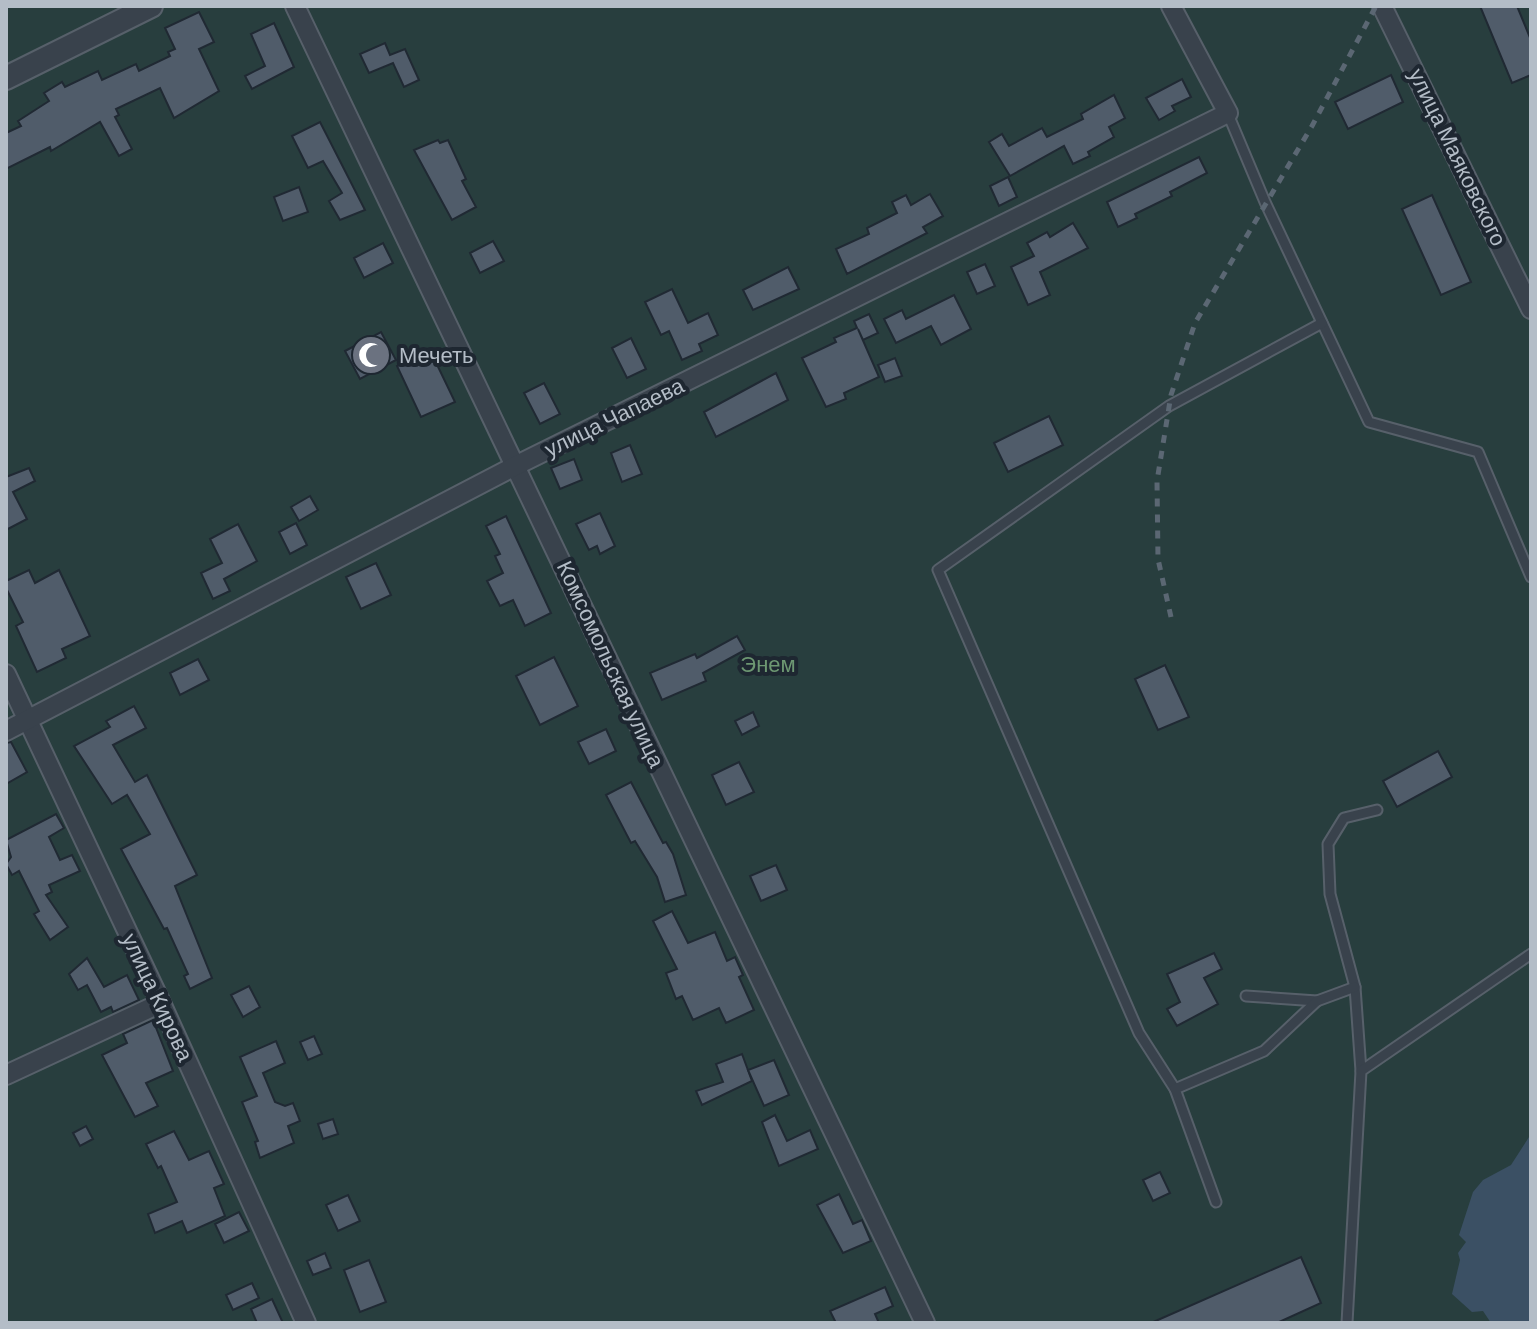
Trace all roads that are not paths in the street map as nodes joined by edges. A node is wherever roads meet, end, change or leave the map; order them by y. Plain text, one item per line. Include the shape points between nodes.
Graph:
1 (151, 6) edge
2 (295, 6) edge
3 (1171, 6) edge
4 (1390, 8) edge
5 (6, 78) edge
6 (1228, 113) junction
7 (1531, 309) edge
8 (1322, 323) junction
9 (517, 465) junction
10 (1531, 577) edge
11 (6, 674) edge
12 (30, 719) junction
13 (6, 731) edge
14 (1377, 810) dead end
15 (1531, 954) edge
16 (1355, 987) junction
17 (1246, 996) dead end
18 (1317, 1001) junction
19 (161, 1003) junction
20 (1361, 1071) junction
21 (6, 1075) edge
22 (1175, 1089) junction
23 (1216, 1202) dead end
24 (306, 1323) edge
25 (925, 1323) edge
26 (1347, 1323) edge

1 - 5 street
2 - 9 street, Комсомольская улица
3 - 6 street
4 - 7 street, улица Маяковского
6 - 8 lane
6 - 9 street, улица Чапаева
8 - 10 lane via 1369,422 1478,452
8 - 22 lane via 1169,406 938,570 1139,1033
9 - 12 street, улица Чапаева
9 - 25 street, Комсомольская улица
11 - 12 street, улица Кирова
12 - 13 street, улица Чапаева
12 - 19 street, улица Кирова
14 - 16 lane via 1344,818 1328,844 1330,894
15 - 20 lane
16 - 18 lane
16 - 20 lane
17 - 18 lane
18 - 22 lane via 1264,1051
19 - 21 street
19 - 24 street, улица Кирова
20 - 26 lane
22 - 23 lane

